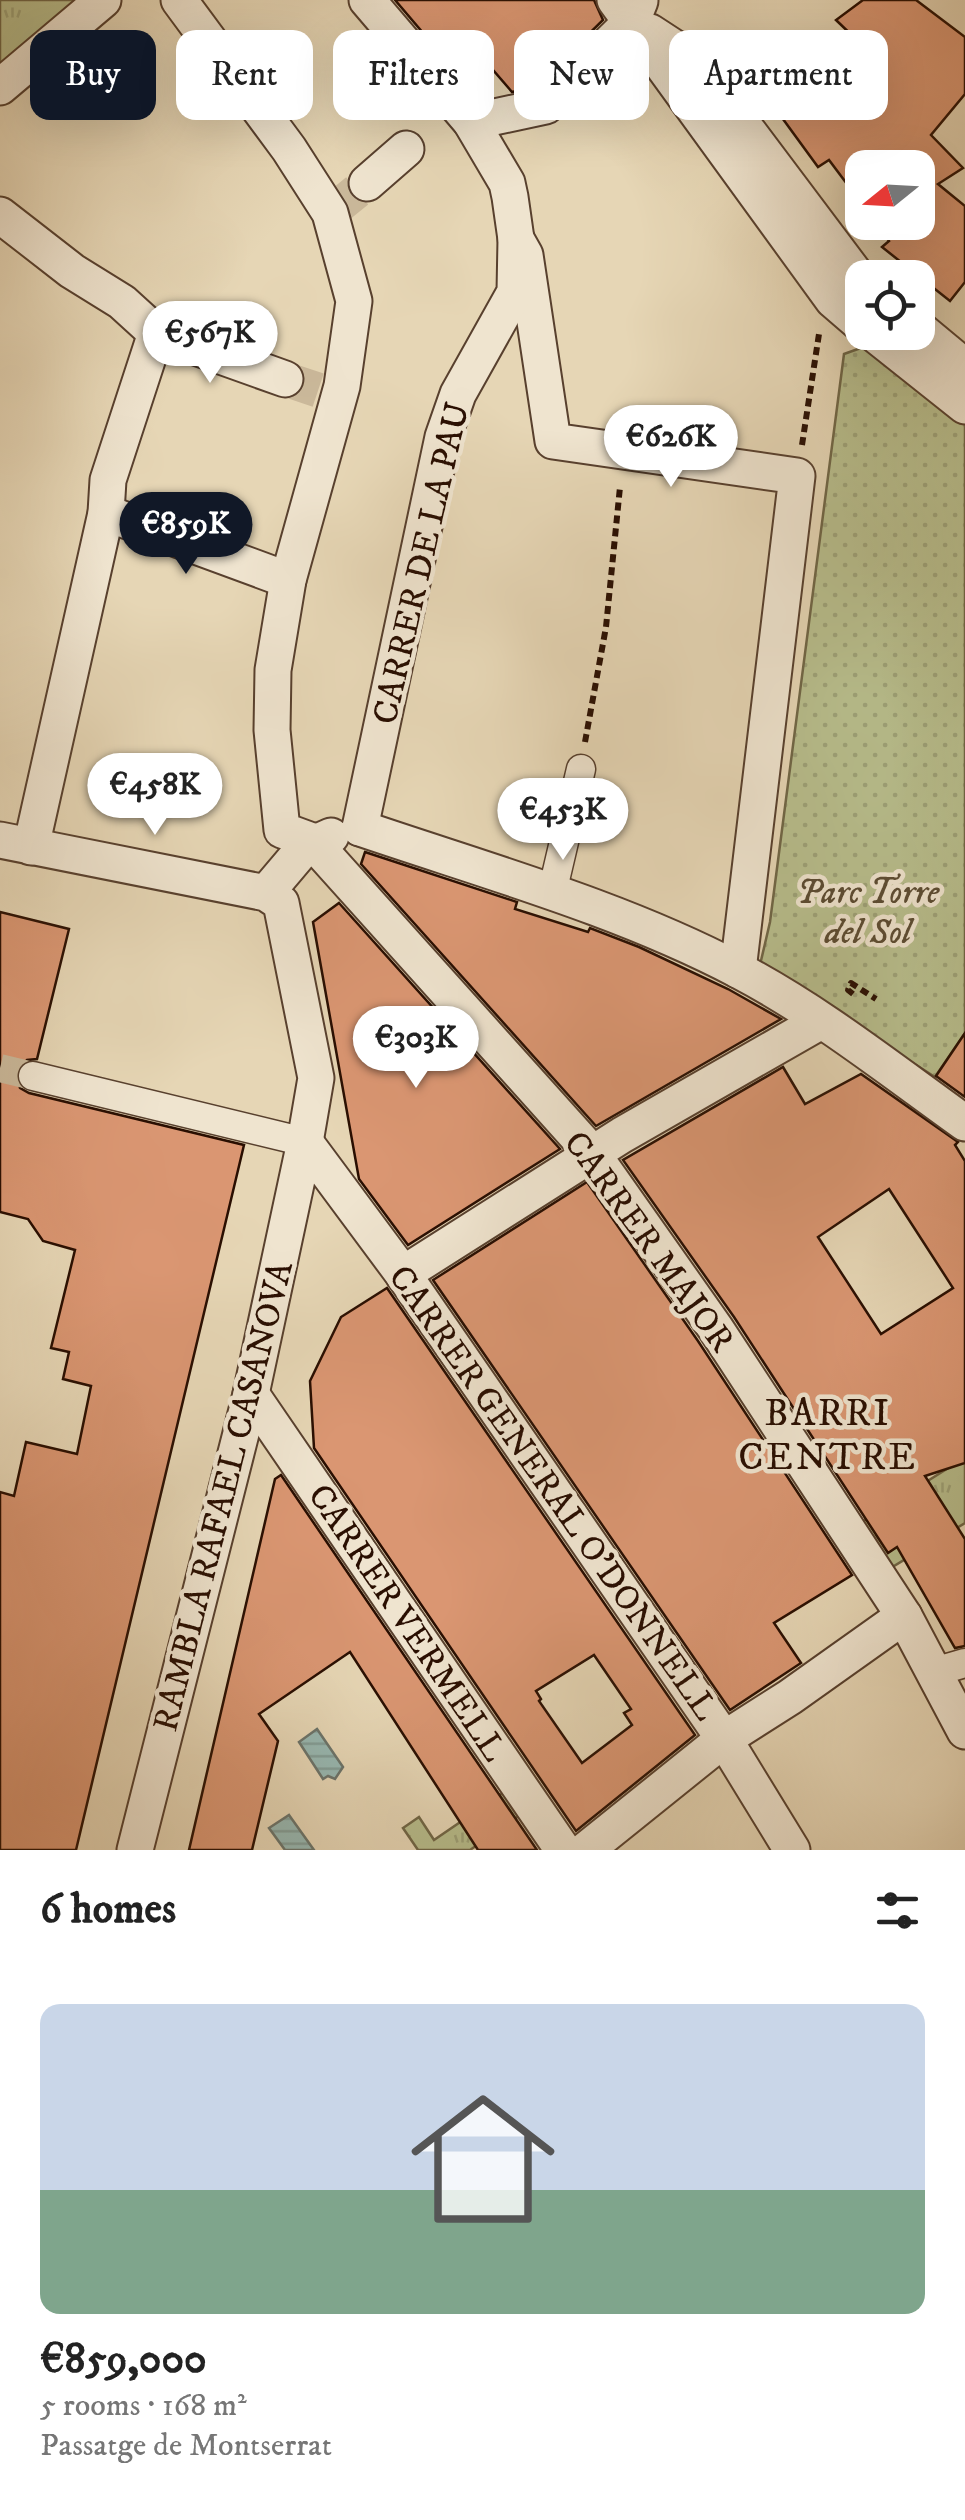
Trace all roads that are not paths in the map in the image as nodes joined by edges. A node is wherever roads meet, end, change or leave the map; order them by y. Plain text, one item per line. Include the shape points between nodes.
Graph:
1 (102, 0) edge
2 (180, 0) edge
3 (367, 0) edge
4 (629, 7) edge
5 (0, 87) edge
6 (461, 122) junction
7 (406, 149) dead end
8 (368, 183) tunnel mouth
9 (0, 214) edge
10 (516, 239) junction
11 (845, 288) edge
12 (156, 333) junction
13 (935, 342) edge
14 (895, 350) edge
15 (965, 367) edge
16 (285, 379) tunnel mouth
17 (965, 406) edge
18 (106, 513) junction
19 (288, 580) junction
20 (581, 769) road end
21 (360, 828) junction
22 (312, 842) junction
23 (16, 843) edge
24 (266, 893) junction
25 (552, 893) junction
26 (738, 970) junction
27 (821, 1021) junction
28 (33, 1076) tunnel mouth
29 (965, 1123) edge
30 (305, 1142) junction
31 (592, 1154) junction
32 (403, 1274) junction
33 (251, 1394) junction
34 (904, 1616) junction
35 (950, 1668) edge
36 (965, 1731) edge
37 (724, 1738) junction
38 (135, 1850) edge
39 (563, 1850) edge
40 (586, 1850) edge
41 (792, 1850) edge

1 - 5 street
2 - 19 street via 330,213 354,300 342,386
3 - 6 street, CARRER DE LA PAU
4 - 6 street via 546,106
4 - 11 street
6 - 10 street, CARRER DE LA PAU via 507,182
7 - 8 street
9 - 12 street
10 - 21 street, CARRER DE LA PAU via 514,292 458,394 443,436
10 - 26 street via 526,254 553,441 798,476
12 - 16 street
12 - 18 street via 108,480
13 - 15 street
14 - 17 street
18 - 19 street
18 - 23 street
19 - 22 street, CARRER MAJOR via 273,670 274,747 282,830
20 - 25 street
21 - 22 street
21 - 25 street
22 - 24 street
22 - 31 street, CARRER MAJOR
23 - 24 street
24 - 30 street, RAMBLA RAFAEL CASANOVA via 281,904 316,1078
25 - 26 street
26 - 27 street
27 - 29 street
27 - 31 street
28 - 30 street
30 - 32 street, CARRER GENERAL O'DONNELL
30 - 33 street, RAMBLA RAFAEL CASANOVA
31 - 32 street
31 - 34 street, CARRER MAJOR
32 - 37 street, CARRER GENERAL O'DONNELL
33 - 38 street, RAMBLA RAFAEL CASANOVA
33 - 39 street, CARRER VERMELL
34 - 35 street, CARRER MAJOR
34 - 37 street
35 - 36 street, CARRER MAJOR
37 - 40 street
37 - 41 street, CARRER GENERAL O'DONNELL

